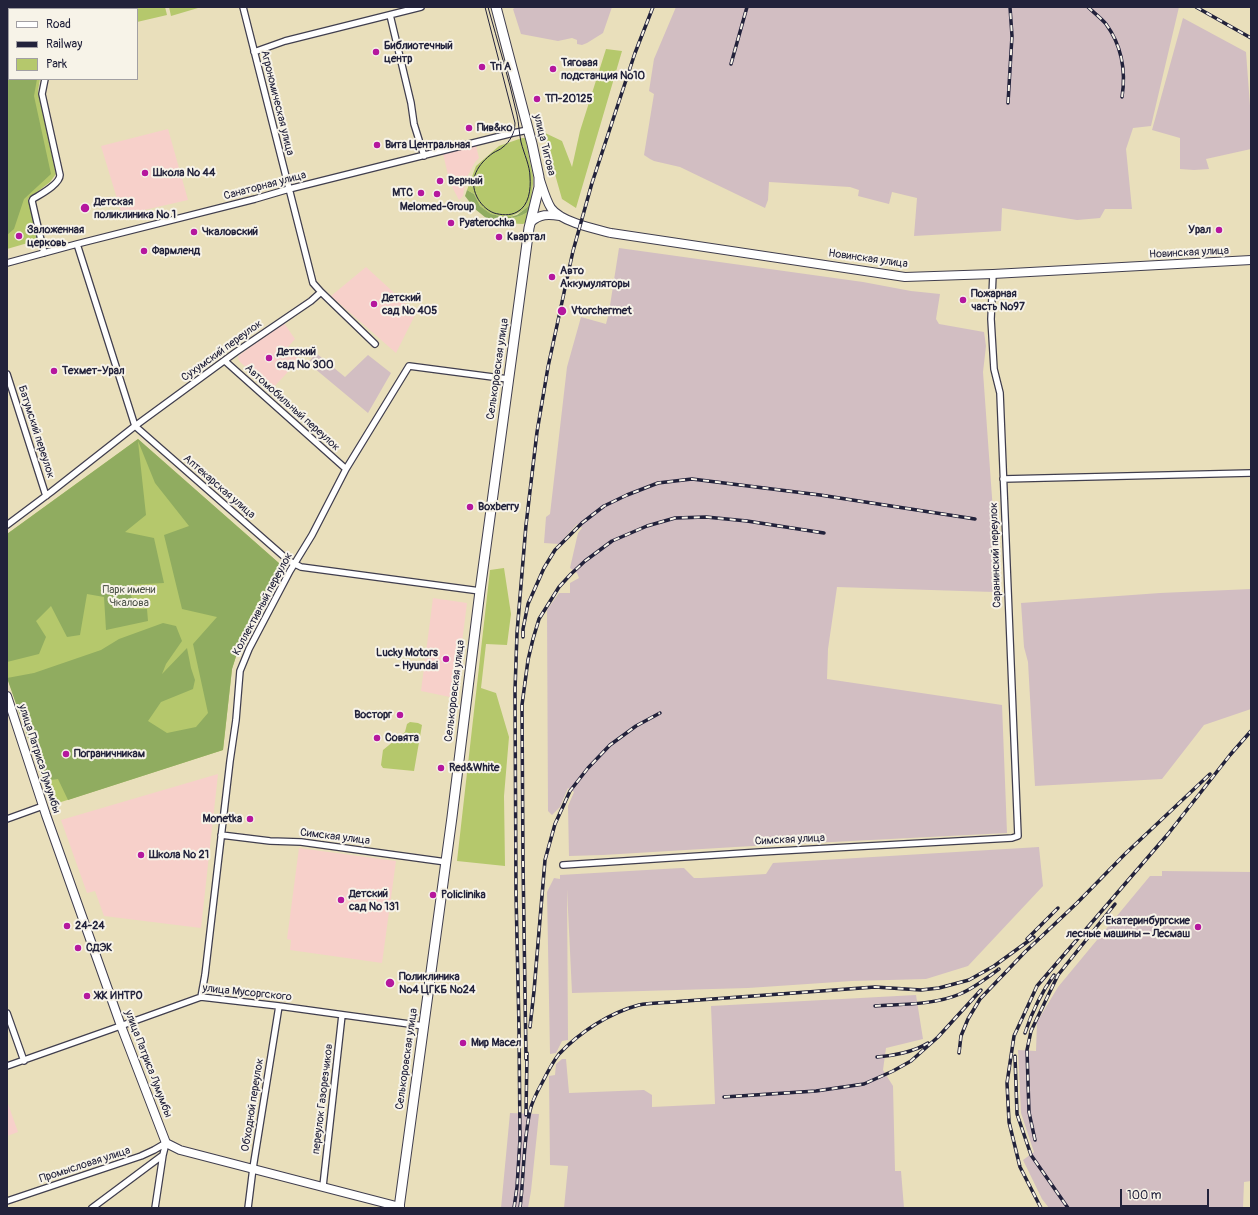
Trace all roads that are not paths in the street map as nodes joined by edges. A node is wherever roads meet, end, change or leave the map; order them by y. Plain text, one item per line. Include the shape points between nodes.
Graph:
1 (242, 7) edge
2 (421, 7) edge
3 (496, 7) edge
4 (390, 15) junction
5 (254, 52) junction
6 (45, 80) edge
7 (528, 130) junction
8 (424, 156) junction
9 (539, 177) junction
10 (290, 189) junction
11 (545, 196) joint
12 (560, 216) junction
13 (531, 222) junction
14 (77, 244) junction
15 (44, 253) junction
16 (1251, 260) edge
17 (7, 263) edge
18 (993, 274) junction
19 (321, 292) junction
20 (375, 344) dead end
21 (225, 361) junction
22 (7, 374) edge
23 (508, 379) junction
24 (135, 426) junction
25 (346, 469) junction
26 (1251, 473) edge
27 (1004, 479) junction
28 (46, 496) junction
29 (7, 525) edge
30 (295, 564) junction
31 (480, 591) junction
32 (7, 696) edge
33 (43, 806) junction
34 (7, 819) edge
35 (221, 835) junction
36 (1018, 836) joint
37 (446, 862) junction
38 (563, 865) dead end
39 (201, 997) junction
40 (279, 1006) junction
41 (7, 1013) edge
42 (342, 1015) junction
43 (121, 1026) junction
44 (424, 1026) junction
45 (24, 1061) junction
46 (7, 1066) edge
47 (166, 1143) junction
48 (163, 1155) junction
49 (253, 1168) junction
50 (323, 1186) junction
51 (7, 1201) edge
52 (400, 1207) edge
53 (92, 1208) edge
54 (155, 1208) edge
55 (248, 1208) edge

1 - 5 street, Агрономическая улица
2 - 4 street
3 - 7 main road, улица Титова
4 - 5 street
4 - 8 street via 414,124
5 - 10 street, Агрономическая улица
6 - 15 street via 42,94 60,179 32,201
7 - 8 street, Санаторная улица
7 - 9 main road, улица Титова
8 - 10 street, Санаторная улица
9 - 11 main road, улица Титова
9 - 13 main road, Селькоровская улица
10 - 14 street, Санаторная улица
10 - 19 street, Агрономическая улица via 313,283
11 - 12 main road, Новинская улица via 552,209
12 - 13 main road via 544,214
12 - 18 main road, Новинская улица via 611,234 905,276
13 - 23 main road, Селькоровская улица
14 - 15 street, Санаторная улица
14 - 24 street
15 - 17 street, Санаторная улица
16 - 18 main road, Новинская улица
18 - 27 street, Саранинский переулок via 991,319 994,369 1000,393
19 - 20 street, Агрономическая улица
19 - 21 street, Сухумский переулок
21 - 24 street, Сухумский переулок
21 - 25 street, Автомобильный переулок
22 - 28 street, Батумский переулок
23 - 25 street, Коллективный переулок via 409,366
23 - 31 main road, Селькоровская улица
24 - 28 street, Сухумский переулок
24 - 30 street, Аптекарская улица
25 - 30 street, Коллективный переулок
26 - 27 street
27 - 36 street, Саранинский переулок
28 - 29 street, Сухумский переулок
30 - 31 street, Аптекарская улица via 301,567
30 - 35 street, Коллективный переулок via 249,649 240,671
31 - 37 main road, Селькоровская улица
32 - 33 main road, улица Патриса Лумумбы
33 - 34 street
33 - 43 main road, улица Патриса Лумумбы
35 - 37 street, Симская улица via 301,842
35 - 39 street, Коллективный переулок
36 - 38 street, Симская улица
37 - 44 main road, Селькоровская улица
39 - 40 street, улица Мусоргского
39 - 43 street, улица Мусоргского
40 - 42 street, улица Мусоргского
40 - 49 street, Обходной переулок
41 - 45 street
42 - 44 street, улица Мусоргского
42 - 50 street, переулок Газорезчиков
43 - 45 street, улица Мусоргского
43 - 47 main road, улица Патриса Лумумбы
44 - 52 main road, Селькоровская улица
45 - 46 street, улица Мусоргского
47 - 48 street
47 - 49 main road via 180,1150
47 - 51 street, Промысловая улица via 141,1156
48 - 53 street
48 - 54 street
49 - 50 main road
49 - 55 street, Обходной переулок
50 - 52 main road

